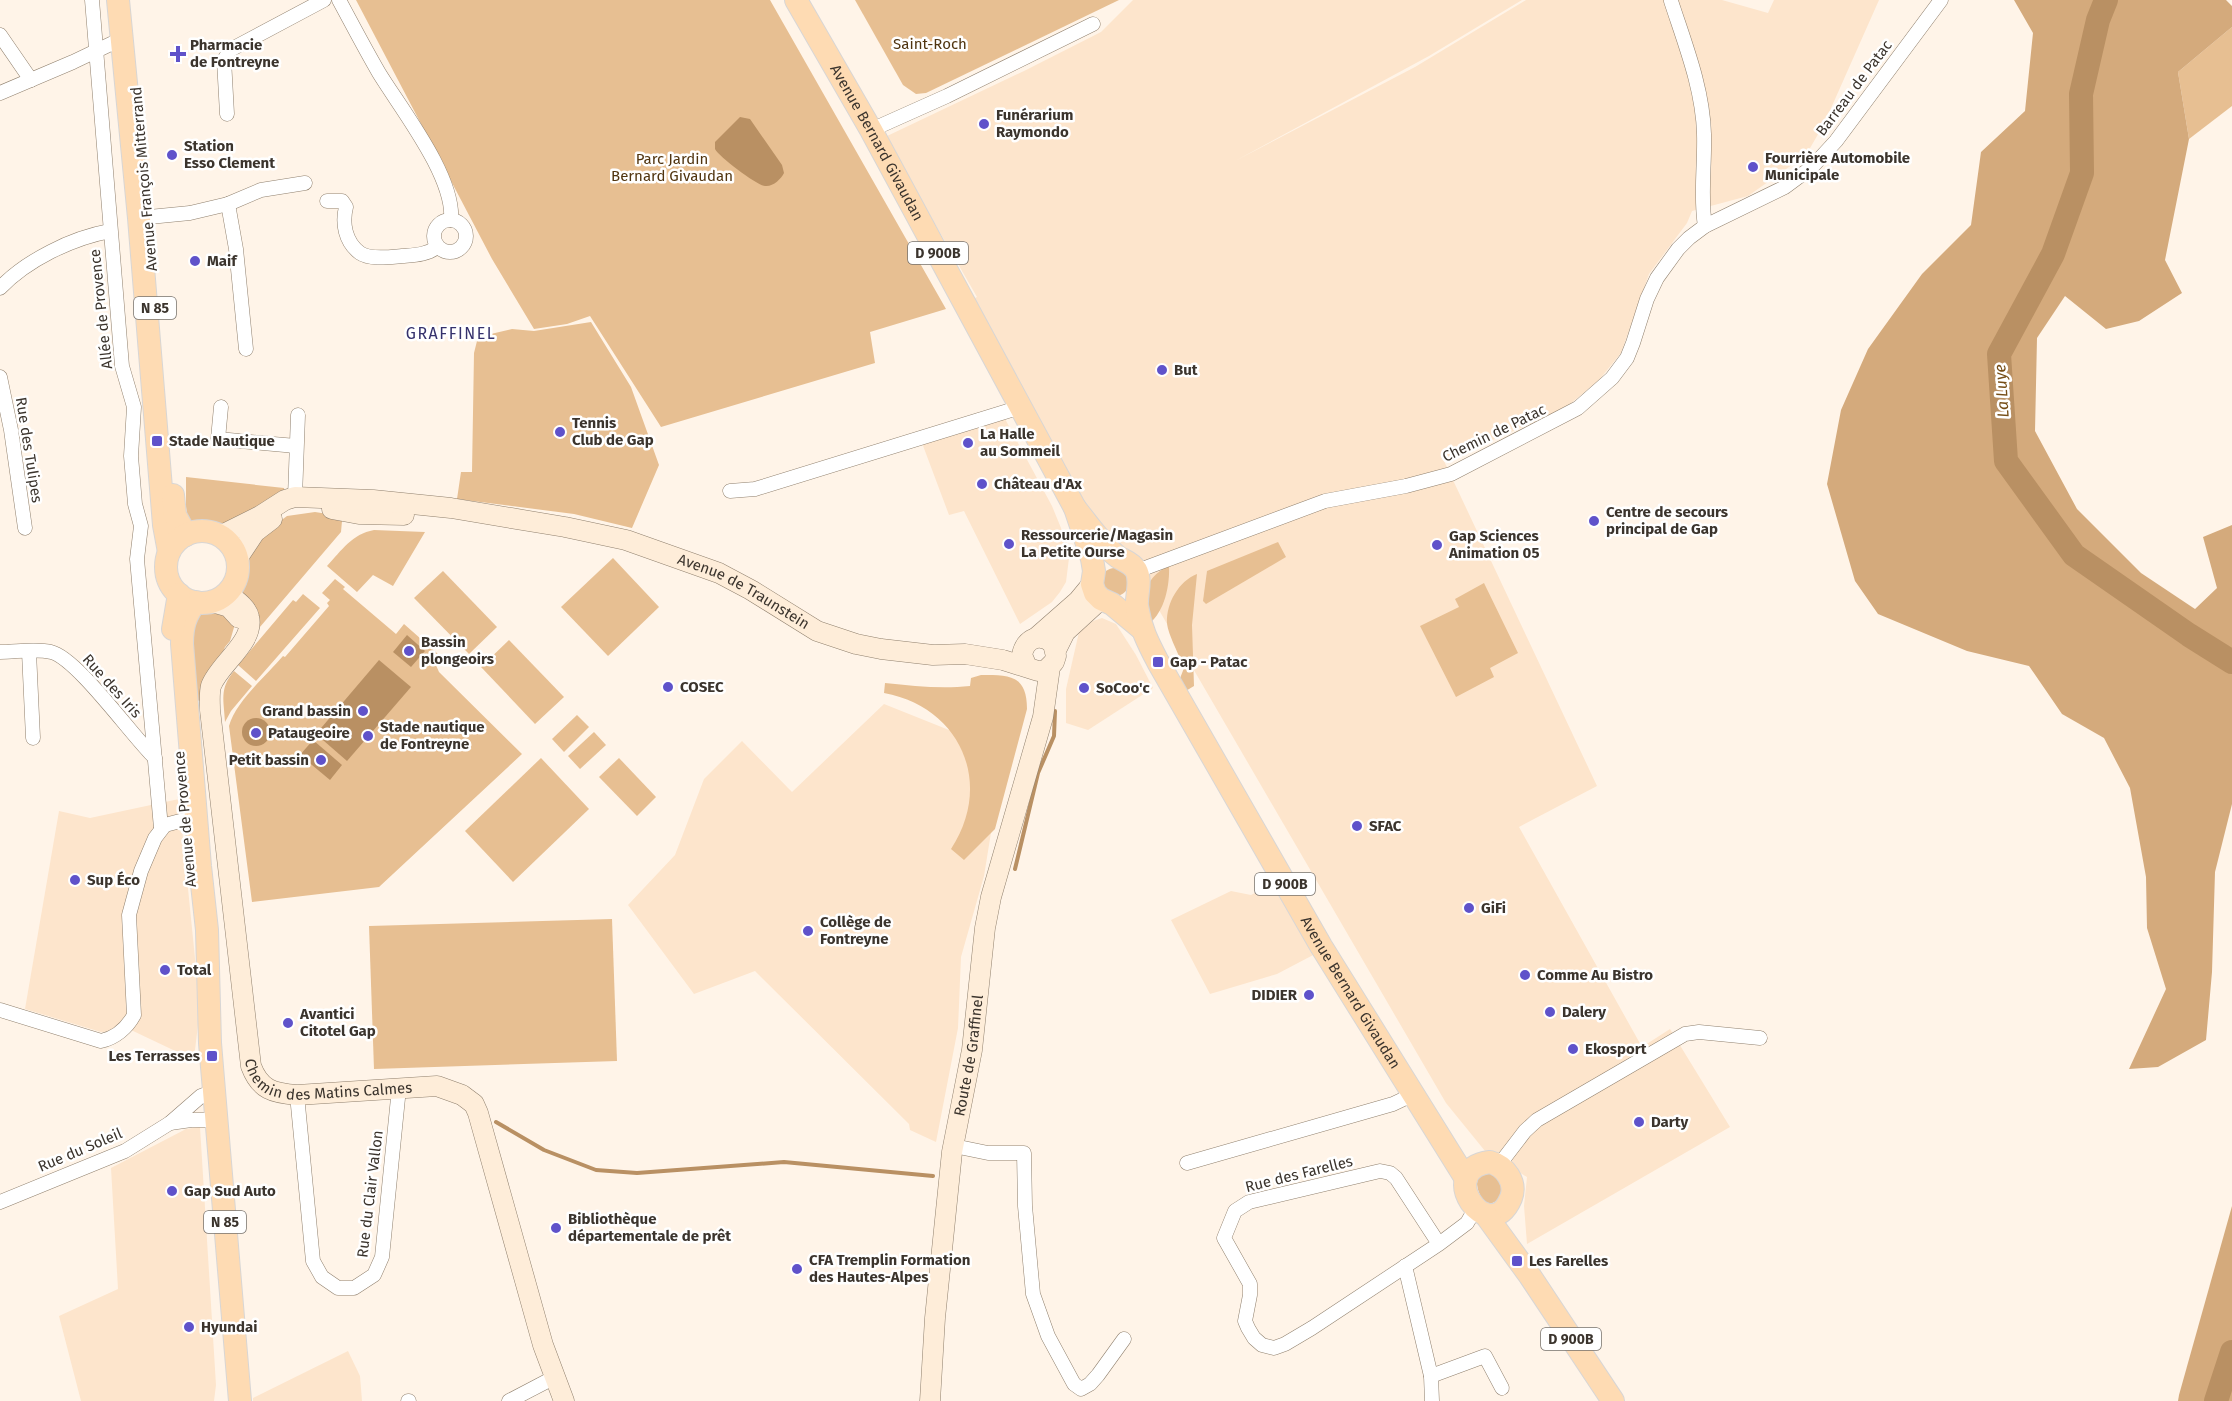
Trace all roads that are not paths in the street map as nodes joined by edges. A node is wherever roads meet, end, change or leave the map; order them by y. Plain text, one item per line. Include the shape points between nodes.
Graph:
1 (92, 0) edge
2 (118, 0) edge
3 (129, 0) edge
4 (324, 0) edge
5 (339, 0) edge
6 (796, 0) edge
7 (1941, 0) edge
8 (1671, 1) edge
9 (1093, 24) dead end
10 (0, 35) edge
11 (118, 56) junction
12 (31, 80) junction
13 (0, 93) edge
14 (226, 114) dead end
15 (871, 130) junction
16 (305, 183) dead end
17 (327, 201) dead end
18 (228, 204) junction
19 (143, 218) junction
20 (1719, 219) joint
21 (451, 220) junction
22 (1705, 226) junction
23 (110, 231) junction
24 (437, 247) junction
25 (0, 288) edge
26 (246, 349) dead end
27 (0, 377) edge
28 (221, 407) dead end
29 (1022, 407) junction
30 (298, 416) dead end
31 (296, 446) junction
32 (730, 491) dead end
33 (295, 497) junction
34 (1075, 508) junction
35 (522, 519) junction
36 (25, 528) dead end
37 (186, 535) junction
38 (220, 536) junction
39 (169, 552) junction
40 (237, 559) junction
41 (1131, 574) junction
42 (1100, 590) junction
43 (203, 598) junction
44 (1142, 629) junction
45 (1032, 640) junction
46 (0, 652) edge
47 (29, 652) junction
48 (965, 654) junction
49 (1041, 663) junction
50 (33, 738) dead end
51 (192, 755) junction
52 (155, 758) junction
53 (184, 820) junction
54 (161, 828) junction
55 (202, 891) junction
56 (0, 1010) edge
57 (1760, 1038) dead end
58 (210, 1043) junction
59 (399, 1089) junction
60 (214, 1091) junction
61 (297, 1095) junction
62 (1412, 1095) junction
63 (216, 1120) junction
64 (170, 1123) junction
65 (1438, 1133) junction
66 (954, 1146) junction
67 (1187, 1163) dead end
68 (1491, 1164) junction
69 (1466, 1179) junction
70 (0, 1202) edge
71 (1508, 1202) junction
72 (1480, 1212) junction
73 (1438, 1244) junction
74 (1406, 1266) junction
75 (1530, 1276) junction
76 (1124, 1339) dead end
77 (1431, 1376) junction
78 (555, 1377) junction
79 (1502, 1388) dead end
80 (240, 1401) edge
81 (509, 1401) edge
82 (564, 1401) edge
83 (930, 1401) edge
84 (1432, 1401) edge
85 (1613, 1401) edge

1 - 11 street, Allée de Provence
2 - 11 main road, Avenue François Mitterrand / N 85
3 - 11 main road, Avenue François Mitterrand / N 85
4 - 14 street via 230,50 224,60
5 - 21 street via 380,75 409,115 444,182 451,201
6 - 15 main road, Avenue Bernard Givaudan / D 900B
7 - 20 street, Barreau de Patac via 1836,141 1812,167 1785,187
8 - 22 street via 1688,50 1702,112
9 - 15 street via 899,112
10 - 12 street
11 - 12 street via 73,62
11 - 19 main road, Avenue François Mitterrand / N 85
11 - 23 street, Allée de Provence
12 - 13 street
15 - 29 main road, Avenue Bernard Givaudan / D 900B
16 - 18 street via 261,190
17 - 24 street via 342,201 346,207 344,230 360,253 399,256 426,253
18 - 19 street
18 - 26 street
19 - 37 main road, Avenue François Mitterrand / N 85 via 175,515
19 - 39 main road, Avenue François Mitterrand / N 85
20 - 22 street, Chemin de Patac
21 - 24 street via 435,229
21 - 24 street via 462,225 465,243 449,252
22 - 41 street, Chemin de Patac via 1689,238 1656,278 1627,358 1602,388 1564,417 1451,474 1325,501
23 - 25 street via 34,259
23 - 52 street, Allée de Provence via 122,366 134,407 131,456 141,526 137,558
27 - 36 street, Rue des Tulipes
28 - 31 street via 218,439
29 - 32 street via 755,489
29 - 34 main road, Avenue Bernard Givaudan / D 900B
30 - 31 street
31 - 33 street
33 - 35 street, Avenue de Traunstein via 451,508
33 - 38 street, Avenue de Traunstein
34 - 41 main road, D 900B
34 - 42 main road, D 900B
35 - 40 street, Avenue de Traunstein via 359,514 300,508 283,512 255,532
35 - 48 street, Avenue de Traunstein via 626,540 696,564 752,590 817,631 856,644 905,653
37 - 38 main road via 209,532
37 - 39 main road
38 - 40 main road
39 - 43 main road, N 85 via 166,563 171,586
40 - 43 main road, Avenue de Provence / N 85 via 236,577
41 - 42 main road via 1105,561
41 - 42 main road via 1130,599 1122,604
41 - 44 main road, D 900B
42 - 44 main road, D 900B
42 - 45 street via 1078,601
42 - 49 street
43 - 51 main road, Avenue de Provence / N 85 via 186,614 182,634
43 - 53 main road, Avenue de Provence / N 85 via 174,616
43 - 61 street, Chemin des Matins Calmes via 229,607 242,624 232,656 216,676 209,696 251,1066 256,1079 268,1089
44 - 62 main road, Avenue Bernard Givaudan / D 900B via 1288,891
45 - 48 street, Avenue de Traunstein
45 - 49 street, Route de Graffinel via 1022,655
45 - 49 street via 1049,640
46 - 47 street, Rue des Iris
47 - 50 street
47 - 52 street, Rue des Iris via 50,651 66,660
48 - 49 street, Avenue de Traunstein
49 - 66 street, Route de Graffinel via 1042,717 991,897 972,1050
51 - 53 street via 187,782 189,812
51 - 55 main road, Avenue de Provence / N 85
52 - 54 street, Allée de Provence
53 - 54 street
53 - 55 street via 192,826 195,879
53 - 58 main road, Avenue de Provence / N 85 via 202,1003
54 - 56 street via 141,871 129,915 134,1015 129,1023 111,1039 101,1041
55 - 58 main road, Avenue de Provence / N 85
57 - 68 street via 1699,1032 1678,1038 1537,1120
58 - 60 main road, Avenue de Provence / N 85
59 - 61 street, Chemin des Matins Calmes
59 - 61 street, Rue du Clair Vallon via 382,1257 374,1275 354,1288 338,1288 322,1278 312,1261
59 - 78 street, Chemin des Matins Calmes via 437,1086 474,1104
60 - 63 main road, Avenue de Provence / N 85
60 - 64 street, Rue du Soleil via 201,1096
62 - 65 main road, Avenue Bernard Givaudan / D 900B
62 - 67 street via 1393,1104
63 - 64 street, Rue du Soleil
63 - 80 main road, Avenue de Provence / N 85
64 - 70 street, Rue du Soleil via 125,1151
65 - 68 main road, Avenue Bernard Givaudan / D 900B via 1459,1149
65 - 69 main road, Avenue Bernard Givaudan / D 900B
66 - 76 street via 988,1153 1024,1153 1033,1294 1048,1336 1074,1384 1081,1389 1090,1384
66 - 83 street, Route de Graffinel
68 - 69 main road via 1470,1172
68 - 71 main road via 1508,1174 1512,1186
69 - 72 main road via 1466,1194
71 - 72 main road via 1496,1214
71 - 75 main road, D 900B via 1511,1227
72 - 73 street
72 - 75 main road, D 900B
73 - 74 street, Rue des Farelles
73 - 74 street, Rue des Farelles via 1396,1178 1380,1171 1249,1202 1235,1211 1224,1238 1250,1284 1245,1321 1248,1328 1262,1345 1274,1348 1312,1328
74 - 77 street
75 - 85 main road, D 900B
77 - 79 street via 1485,1356
77 - 84 street
78 - 81 street
78 - 82 street, Chemin des Matins Calmes

